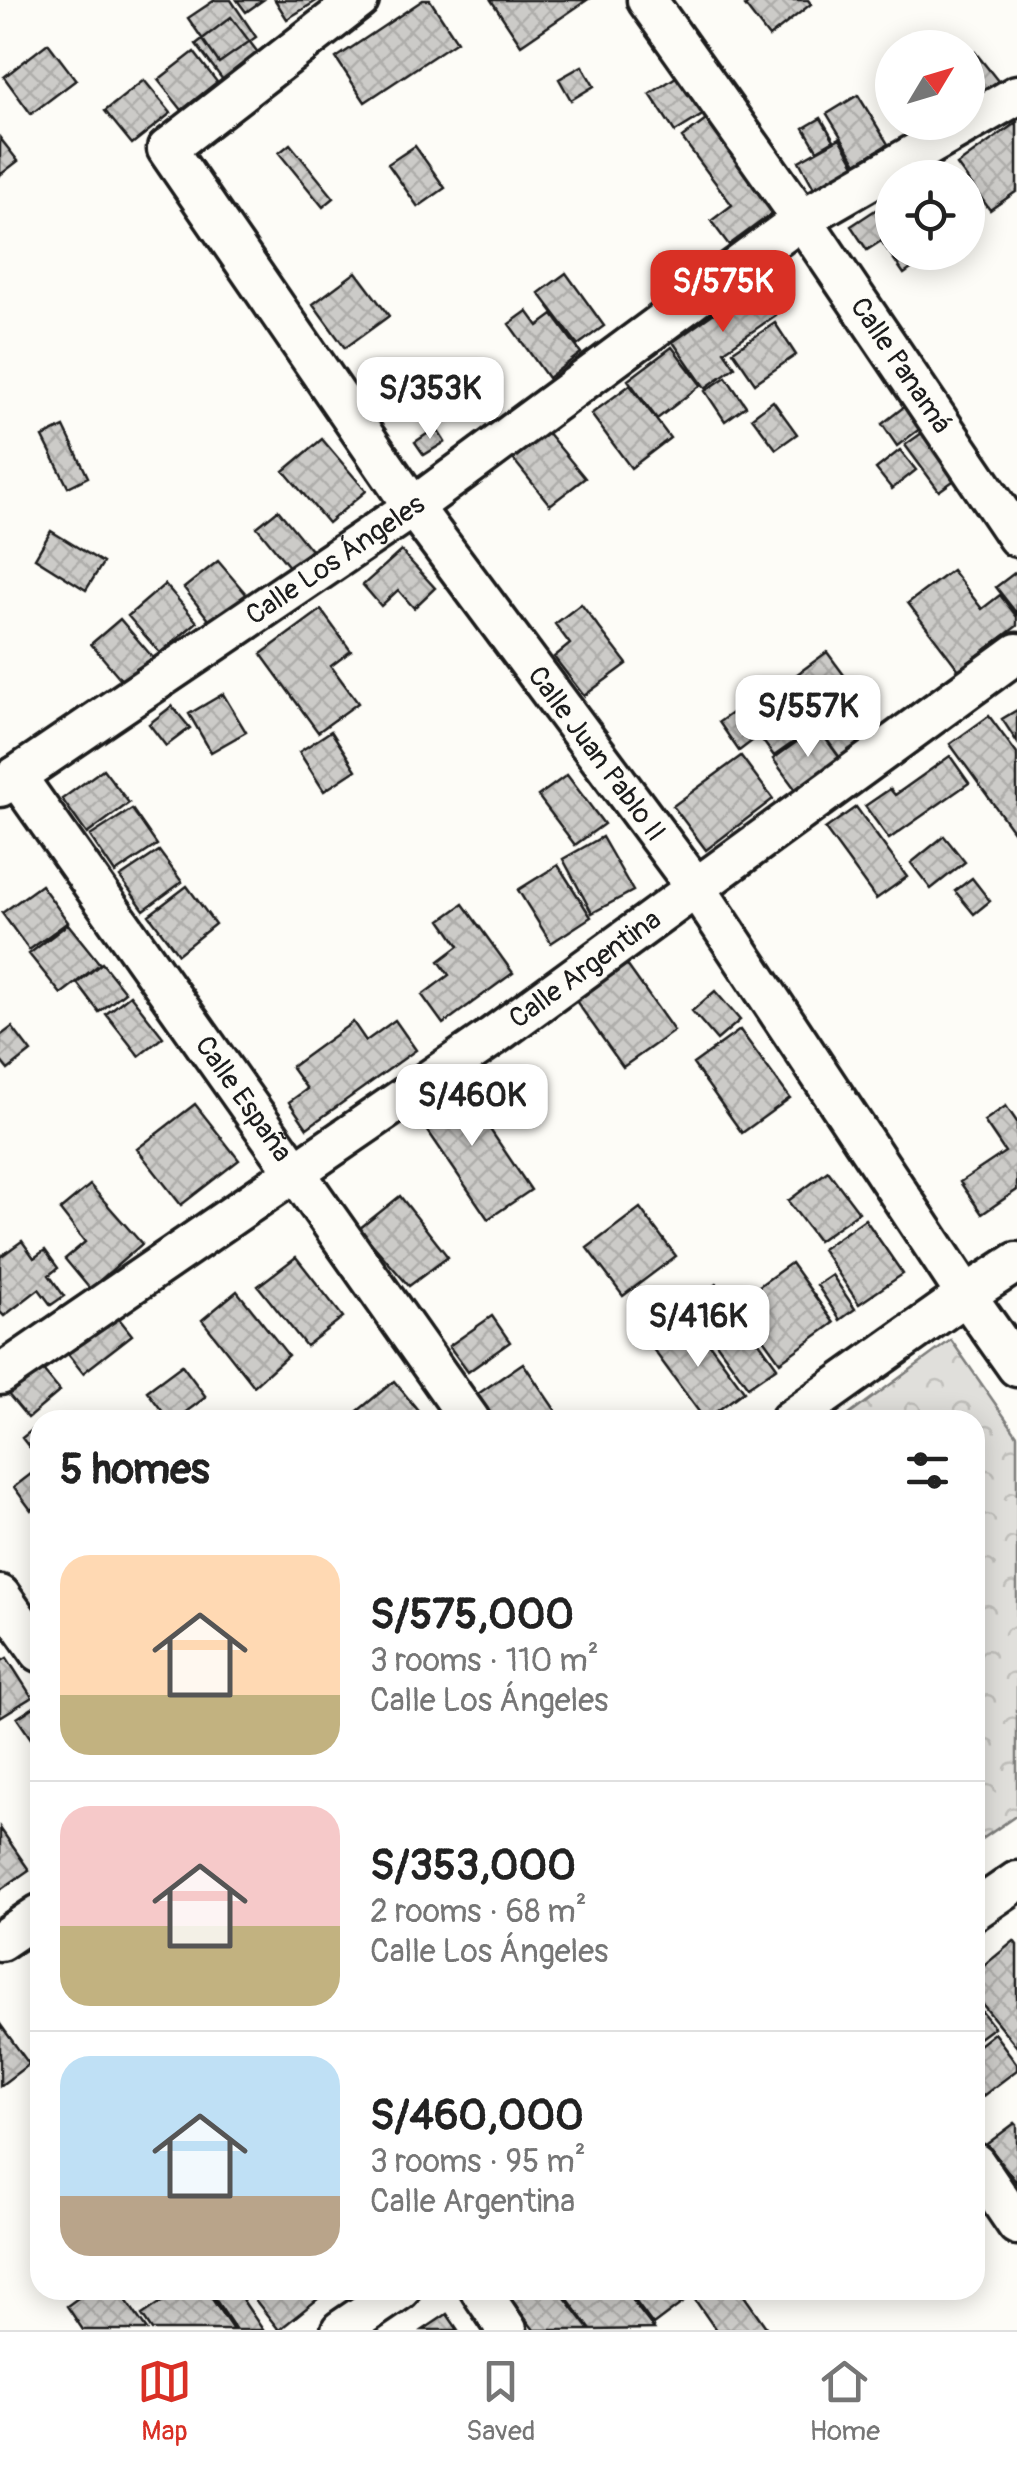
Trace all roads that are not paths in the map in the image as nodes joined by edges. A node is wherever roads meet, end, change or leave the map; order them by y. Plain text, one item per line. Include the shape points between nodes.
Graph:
1 (359, 0) edge
2 (647, 0) edge
3 (1017, 95) edge
4 (802, 220) junction
5 (414, 507) junction
6 (1017, 537) edge
7 (1017, 654) edge
8 (8, 781) edge
9 (697, 890) junction
10 (297, 1172) junction
11 (1017, 1262) edge
12 (966, 1295) junction
13 (1017, 1367) edge
14 (0, 1375) edge
15 (463, 1410) edge
16 (804, 1410) edge
17 (0, 1595) edge
18 (30, 1638) edge
19 (1017, 1881) edge
20 (985, 1903) edge
21 (30, 1921) edge
22 (0, 1941) edge
23 (985, 2178) edge
24 (1017, 2225) edge
25 (385, 2300) edge
26 (486, 2300) edge
27 (341, 2330) edge
28 (506, 2330) edge

1 - 5 street, Calle Juan Pablo II via 166,148
2 - 4 street, Calle Panamá
3 - 4 street, Calle Los Ángeles
4 - 5 street, Calle Los Ángeles
4 - 6 street, Calle Panamá
5 - 8 street, Calle Los Ángeles
5 - 9 street, Calle Juan Pablo II
7 - 9 street, Calle Argentina
8 - 10 street, Calle España
9 - 10 street, Calle Argentina
9 - 12 street, Calle Juan Pablo II
10 - 14 street, Calle Argentina
10 - 15 street, Calle España
11 - 12 street
12 - 13 street, Calle Juan Pablo II
12 - 16 street
17 - 18 street
19 - 20 street
21 - 22 street
23 - 24 street
25 - 27 street
26 - 28 street

